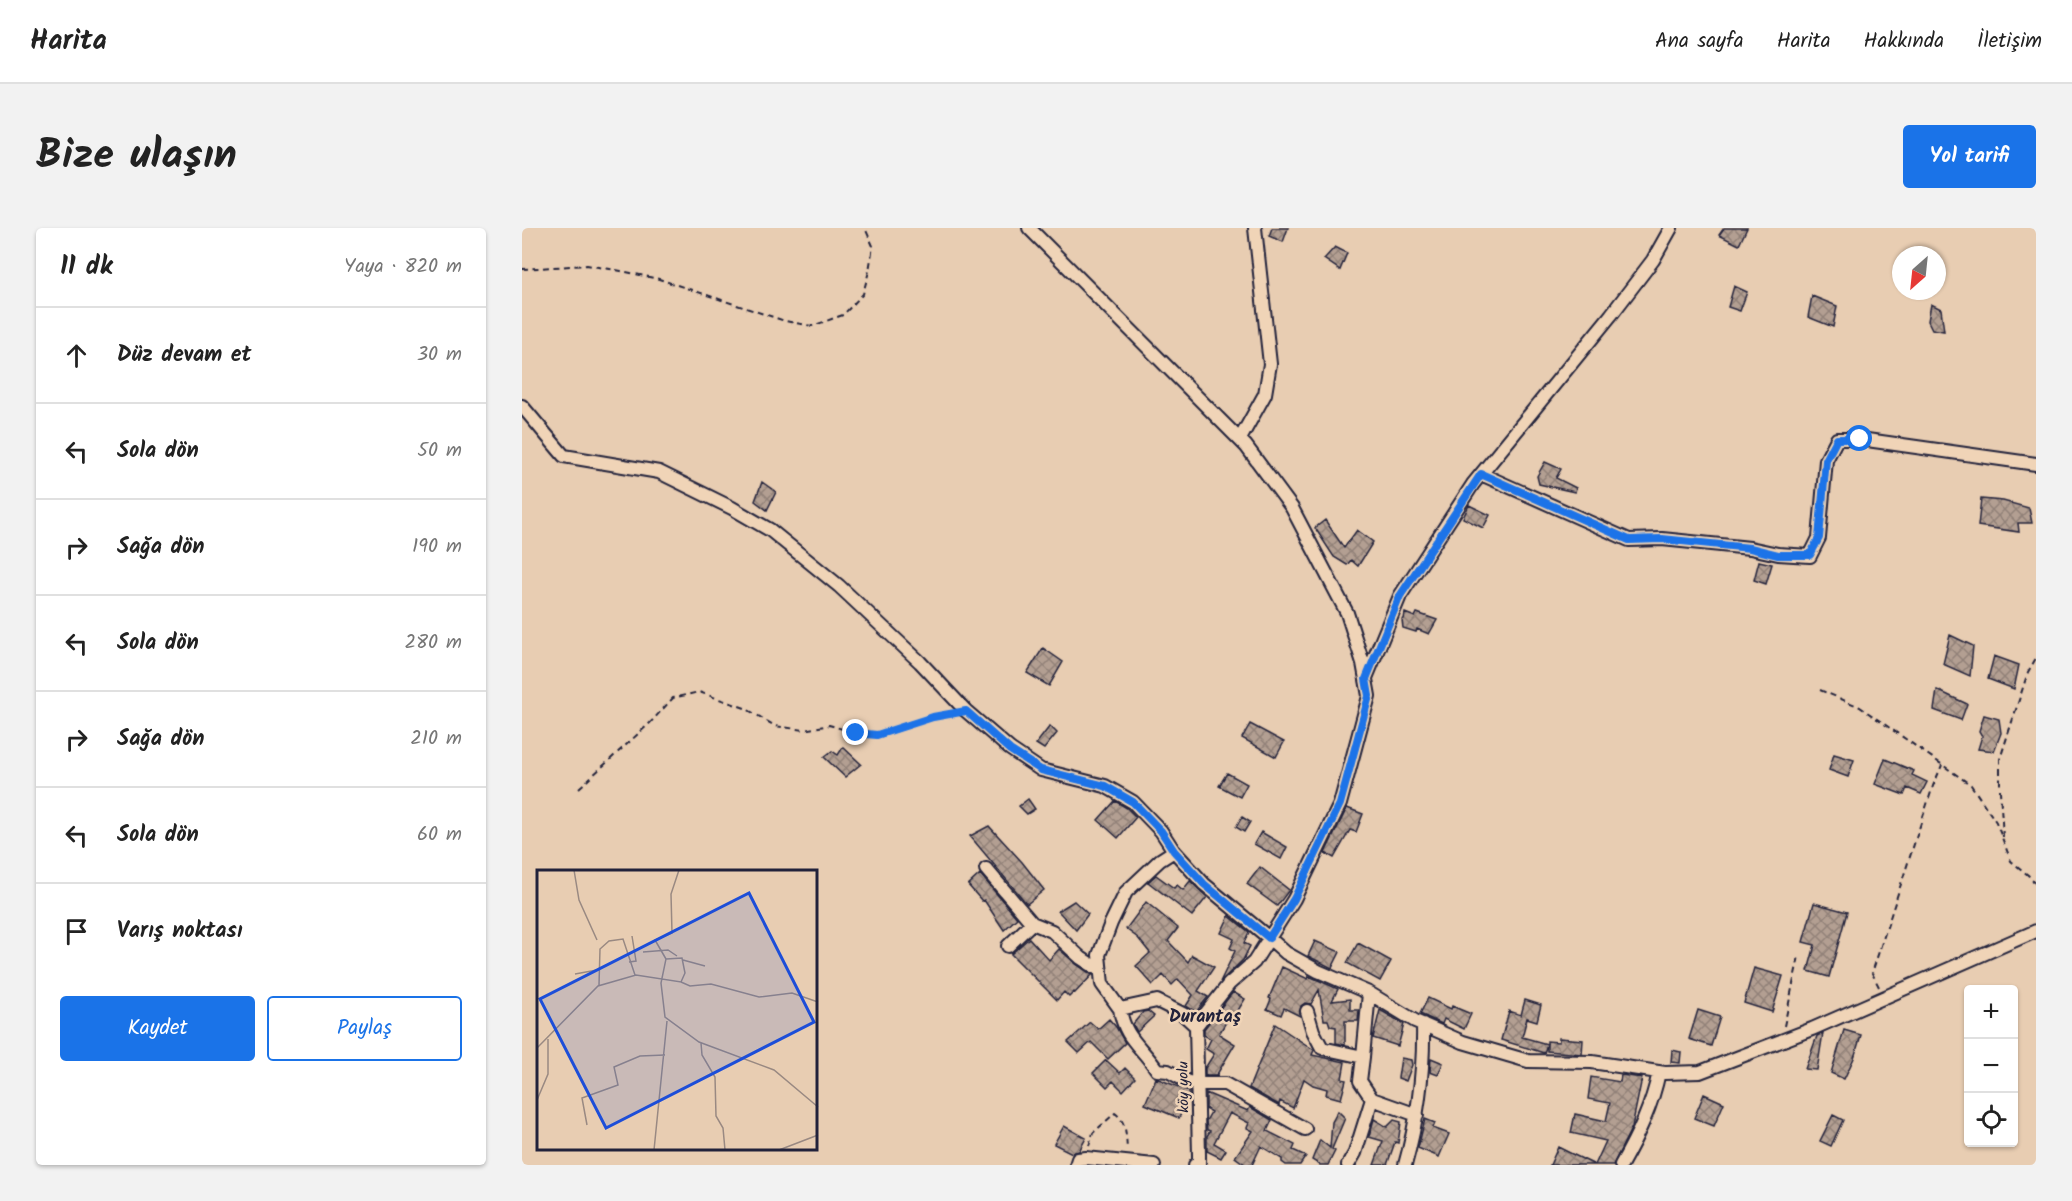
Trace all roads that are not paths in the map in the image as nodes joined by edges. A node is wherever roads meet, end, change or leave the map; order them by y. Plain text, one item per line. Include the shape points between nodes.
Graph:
1 (1029, 228) edge
2 (1255, 228) edge
3 (1671, 228) edge
4 (522, 406) edge
5 (1240, 439) junction
6 (2036, 464) edge
7 (1481, 474) junction
8 (1366, 679) junction
9 (1174, 851) junction
10 (986, 869) dead end
11 (1032, 923) junction
12 (2036, 932) edge
13 (1269, 938) junction
14 (1008, 946) dead end
15 (1101, 971) junction
16 (1369, 993) junction
17 (1120, 1009) junction
18 (1307, 1011) dead end
19 (1423, 1024) junction
20 (1196, 1026) junction
21 (1363, 1057) junction
22 (1659, 1072) junction
23 (1198, 1084) junction
24 (1372, 1099) junction
25 (1417, 1115) junction
26 (1305, 1130) dead end
27 (1081, 1161) edge
28 (1624, 1164) edge
29 (1154, 1165) edge
30 (1198, 1165) edge
31 (1348, 1165) edge
32 (1405, 1165) edge

1 - 5 street
2 - 5 street via 1269,364 1265,394
3 - 7 street via 1653,260 1611,315
4 - 9 street via 564,456 659,472 770,530 839,586 1010,750 1041,770 1105,786 1133,802
5 - 8 street via 1292,508 1347,613
6 - 7 street via 1837,439 1826,460 1819,538 1810,555 1778,555 1750,548 1662,539 1629,540
7 - 8 street via 1400,596
8 - 13 street via 1369,696 1340,804 1294,899
9 - 13 street via 1204,884
9 - 15 street via 1126,891 1099,955
10 - 11 street
11 - 14 street
11 - 15 street via 1052,931
12 - 22 street via 1700,1072
13 - 16 street via 1286,954
13 - 20 street via 1254,962 1229,984
15 - 17 street via 1102,984
16 - 19 street
16 - 21 street
17 - 20 street via 1157,1001 1183,1014
17 - 23 street via 1122,1023 1157,1070
18 - 21 street via 1322,1048
19 - 22 street via 1463,1042 1528,1061 1592,1062
19 - 25 street
20 - 23 street, köy yolu
21 - 24 street via 1360,1081
22 - 28 street via 1641,1130
23 - 26 street via 1225,1084
23 - 30 street, köy yolu
24 - 25 street
24 - 31 street
25 - 32 street
27 - 29 street

